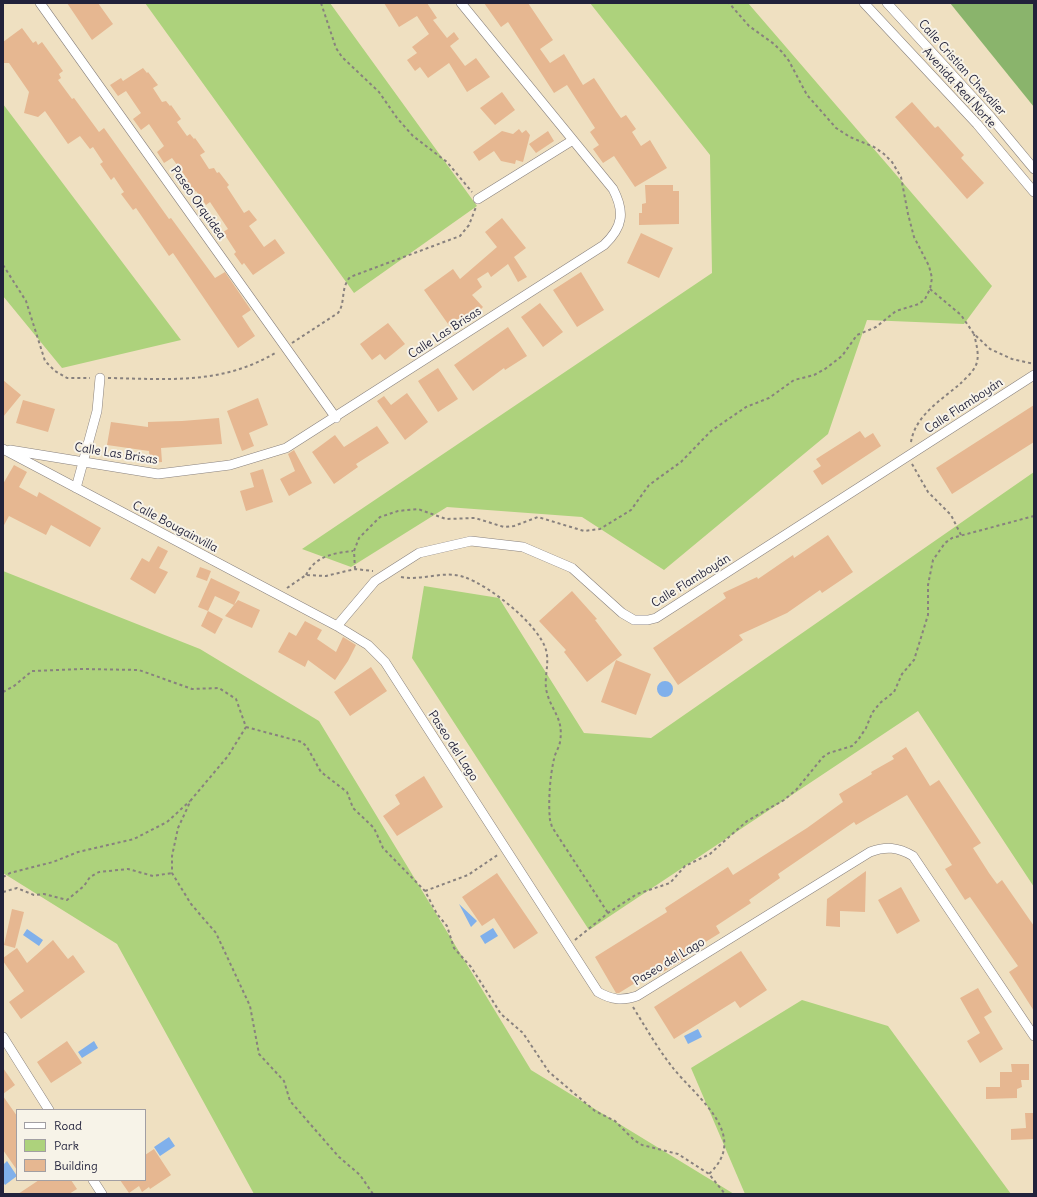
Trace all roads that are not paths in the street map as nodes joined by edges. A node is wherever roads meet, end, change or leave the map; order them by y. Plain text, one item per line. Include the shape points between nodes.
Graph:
1 (40, 3) edge
2 (461, 3) edge
3 (864, 3) edge
4 (887, 3) edge
5 (573, 140) junction
6 (1034, 169) edge
7 (1034, 192) edge
8 (478, 199) road end
9 (1034, 375) edge
10 (100, 378) dead end
11 (336, 418) junction
12 (3, 449) edge
13 (84, 462) junction
14 (76, 488) junction
15 (337, 626) junction
16 (1034, 1036) edge
17 (3, 1037) edge
18 (48, 1109) edge
19 (94, 1181) edge
20 (102, 1194) edge

1 - 11 street, Paseo Orquídea
2 - 5 street, Calle Las Brisas
3 - 7 street, Avenida Real Norte via 977,124
4 - 6 street, Calle Cristian Chevalier via 990,116
5 - 8 street
5 - 11 street, Calle Las Brisas via 613,189 619,201 619,226 613,237 604,246
9 - 15 street, Calle Flamboyán via 656,618 634,620 622,613 572,568 523,547 471,542 419,553 374,581
10 - 13 street via 97,411
11 - 13 street, Calle Las Brisas via 286,448 230,465 158,474
12 - 13 street, Calle Las Brisas
12 - 14 street, Calle Bougainvilla
13 - 14 street
14 - 15 street, Calle Bougainvilla
15 - 16 street, Paseo del Lago via 368,645 384,662 598,992 612,999 637,996 870,852 892,847 913,856
17 - 18 street
19 - 20 street

